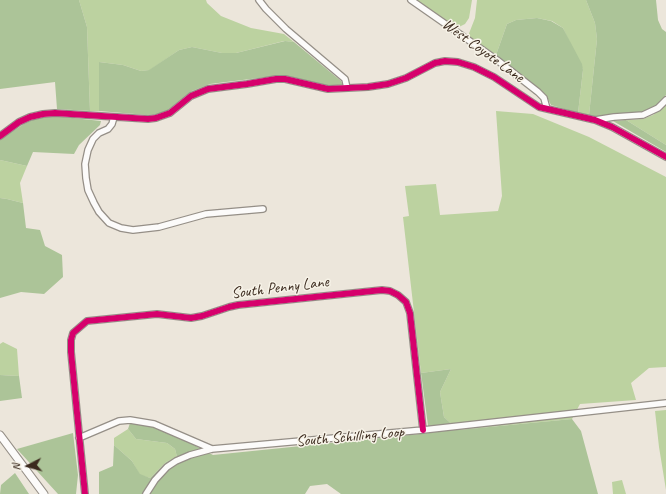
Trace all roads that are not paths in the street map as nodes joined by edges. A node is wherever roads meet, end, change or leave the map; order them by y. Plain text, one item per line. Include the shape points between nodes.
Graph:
1 (259, 0) edge
2 (411, 0) edge
3 (347, 88) junction
4 (666, 100) edge
5 (547, 109) junction
6 (114, 116) junction
7 (595, 120) junction
8 (0, 136) edge
9 (666, 157) edge
10 (263, 209) dead end
11 (666, 403) edge
12 (423, 430) junction
13 (0, 435) edge
14 (79, 438) junction
15 (212, 449) junction
16 (44, 494) edge
17 (85, 494) edge
18 (146, 494) edge

1 - 3 street via 286,29 345,79
2 - 5 street, West Coyote Lane via 538,92 544,98
3 - 5 street via 388,84 435,63 458,62 494,77
3 - 6 street via 324,88 276,79 208,89 191,96 170,113 156,118
4 - 7 street via 658,108 643,115
5 - 7 street
6 - 8 street via 43,114 19,122
6 - 10 street via 108,129 93,139 85,164 88,190 99,212 109,223 133,230 159,227 206,214
7 - 9 street
11 - 12 street, South Schilling Loop
12 - 14 street, South Penny Lane via 410,313 406,302 398,294 382,290 238,305 191,318 157,314 87,321 73,333 70,352
12 - 15 street, South Schilling Loop
13 - 16 street
14 - 15 street via 130,420 154,424
14 - 17 street, South Penny Lane
15 - 18 street, South Schilling Loop via 190,455 167,467 154,480

